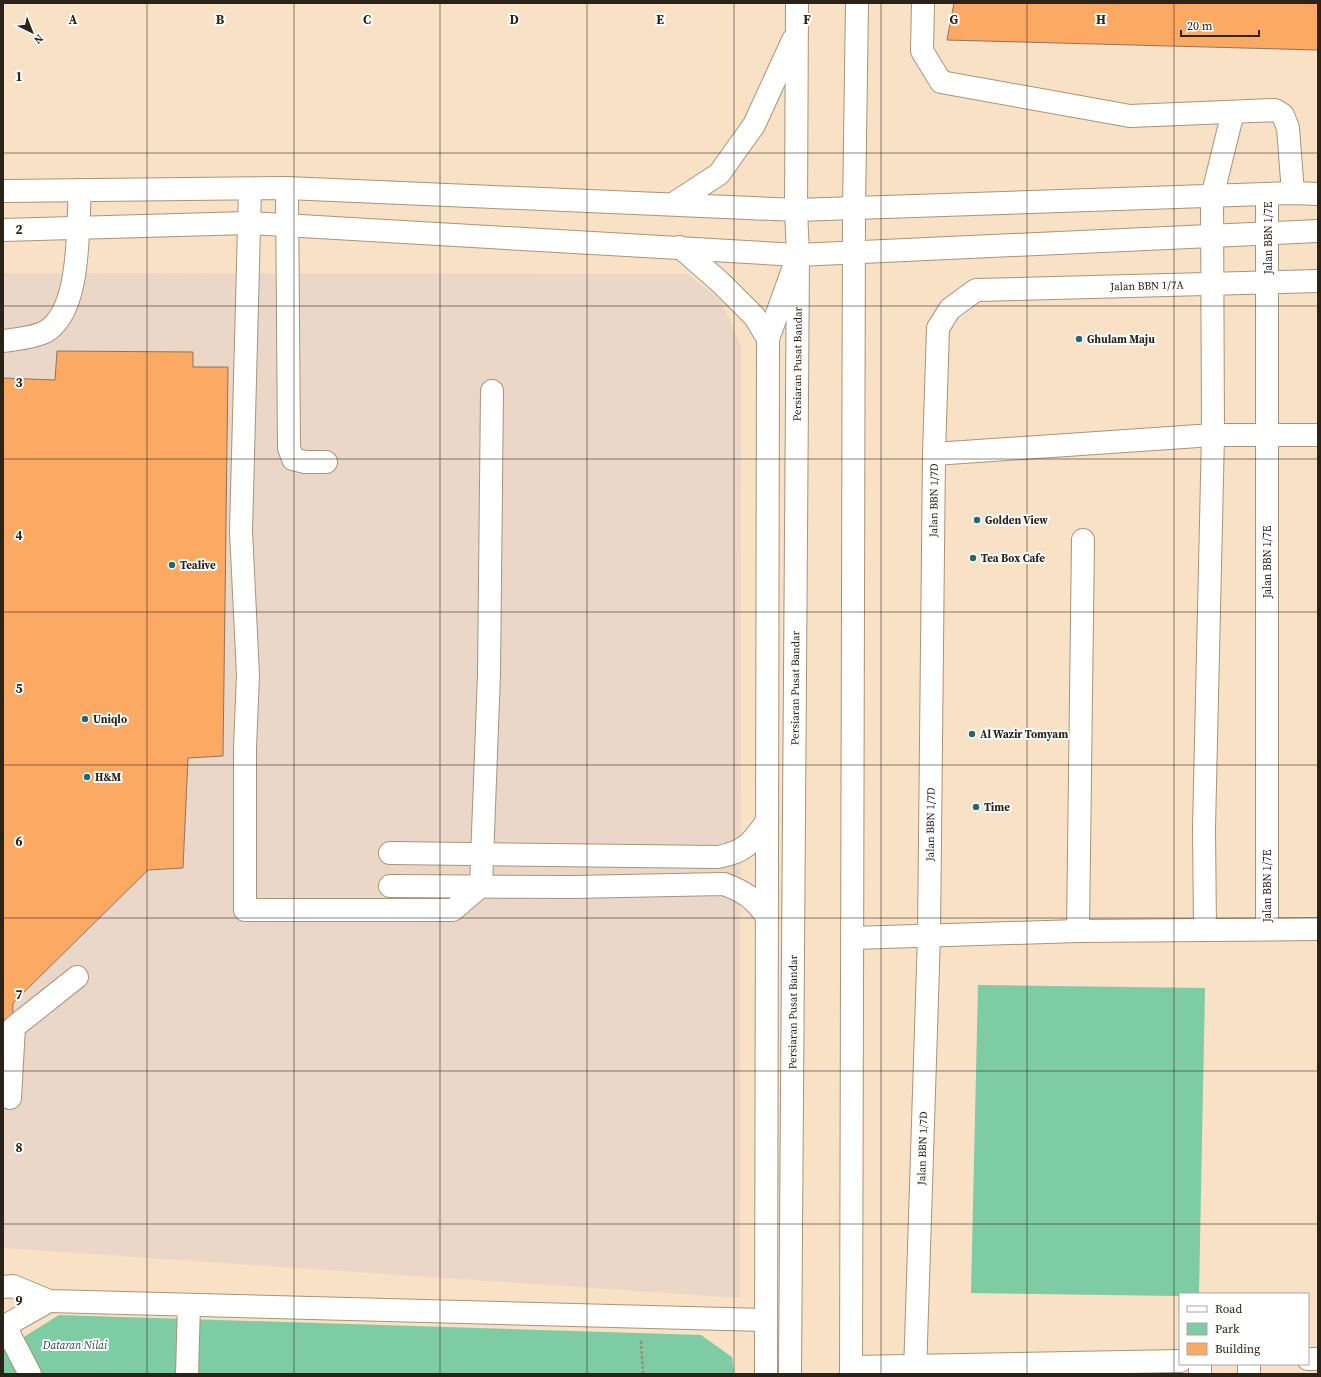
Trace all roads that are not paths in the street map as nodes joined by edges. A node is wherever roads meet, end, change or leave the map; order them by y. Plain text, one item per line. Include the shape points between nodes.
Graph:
1 (797, 3) edge
2 (857, 3) edge
3 (923, 3) edge
4 (796, 34) junction
5 (1233, 112) junction
6 (288, 188) junction
7 (250, 189) junction
8 (80, 190) junction
9 (3, 191) edge
10 (1293, 193) junction
11 (1268, 194) junction
12 (1318, 194) edge
13 (1212, 197) junction
14 (673, 204) junction
15 (854, 209) junction
16 (796, 210) junction
17 (248, 222) junction
18 (287, 224) junction
19 (77, 228) junction
20 (3, 230) edge
21 (1318, 231) edge
22 (1269, 232) junction
23 (1213, 237) junction
24 (680, 247) junction
25 (854, 253) junction
26 (798, 255) junction
27 (1318, 281) edge
28 (1268, 282) junction
29 (1213, 283) junction
30 (976, 290) joint
31 (768, 339) junction
32 (3, 341) edge
33 (492, 391) dead end
34 (1318, 434) edge
35 (1213, 435) junction
36 (1267, 435) junction
37 (934, 454) junction
38 (326, 462) dead end
39 (1083, 540) dead end
40 (767, 821) junction
41 (390, 853) dead end
42 (483, 854) junction
43 (390, 886) dead end
44 (481, 886) junction
45 (767, 917) junction
46 (1267, 929) junction
47 (1318, 929) edge
48 (1205, 930) junction
49 (1078, 931) junction
50 (929, 935) junction
51 (852, 938) junction
52 (77, 977) dead end
53 (10, 1098) dead end
54 (3, 1287) edge
55 (49, 1301) junction
56 (190, 1305) junction
57 (766, 1320) junction
58 (4, 1327) edge
59 (1179, 1361) edge
60 (1081, 1368) edge
61 (915, 1370) edge
62 (851, 1371) edge
63 (30, 1374) edge
64 (187, 1374) edge
65 (766, 1374) edge
66 (790, 1374) edge

1 - 4 street, Persiaran Pusat Bandar
2 - 15 street
3 - 5 street via 922,51 941,82 1130,116
4 - 14 street via 754,124 719,174
4 - 16 street, Persiaran Pusat Bandar
5 - 10 street via 1275,110 1283,115 1288,128
5 - 13 street
6 - 7 street
6 - 14 street
6 - 18 street
7 - 8 street
7 - 17 street
8 - 9 street
8 - 19 street
10 - 11 street
10 - 12 street
11 - 13 street
11 - 22 street, Jalan BBN 1/7E
13 - 15 street
13 - 23 street
14 - 16 street
15 - 16 street
15 - 25 street
16 - 26 street, Persiaran Pusat Bandar
17 - 18 street
17 - 19 street
17 - 44 street via 241,531 248,674 245,747 245,910 453,910
18 - 24 street
18 - 38 street via 289,448 293,459
19 - 20 street
19 - 32 street via 76,261 67,307 55,324 45,332
21 - 22 street
22 - 23 street
22 - 28 street, Jalan BBN 1/7E
23 - 25 street
23 - 29 street
24 - 26 street
24 - 31 street via 755,317
25 - 26 street
25 - 51 street
26 - 31 street
26 - 66 street, Persiaran Pusat Bandar
27 - 28 street, Jalan BBN 1/7A
28 - 29 street, Jalan BBN 1/7A
28 - 36 street, Jalan BBN 1/7E
29 - 30 street, Jalan BBN 1/7A
29 - 35 street
30 - 37 street, Jalan BBN 1/7D via 950,309 938,328
31 - 40 street
33 - 42 street via 489,674
34 - 36 street
35 - 36 street
35 - 37 street
35 - 48 street via 1204,828
36 - 46 street, Jalan BBN 1/7E
37 - 50 street, Jalan BBN 1/7D
39 - 49 street
40 - 42 street via 752,843 735,854 718,857
40 - 45 street
41 - 42 street
42 - 44 street
43 - 44 street
44 - 45 street via 724,884 740,890 756,901
45 - 57 street
46 - 47 street
46 - 48 street
48 - 49 street
49 - 50 street
50 - 51 street
50 - 61 street, Jalan BBN 1/7D
51 - 62 street
52 - 53 street via 14,1027
54 - 55 street via 13,1286
55 - 56 street
55 - 58 street
56 - 57 street
56 - 64 street
57 - 65 street
58 - 63 street
59 - 60 street
60 - 61 street
61 - 62 street

